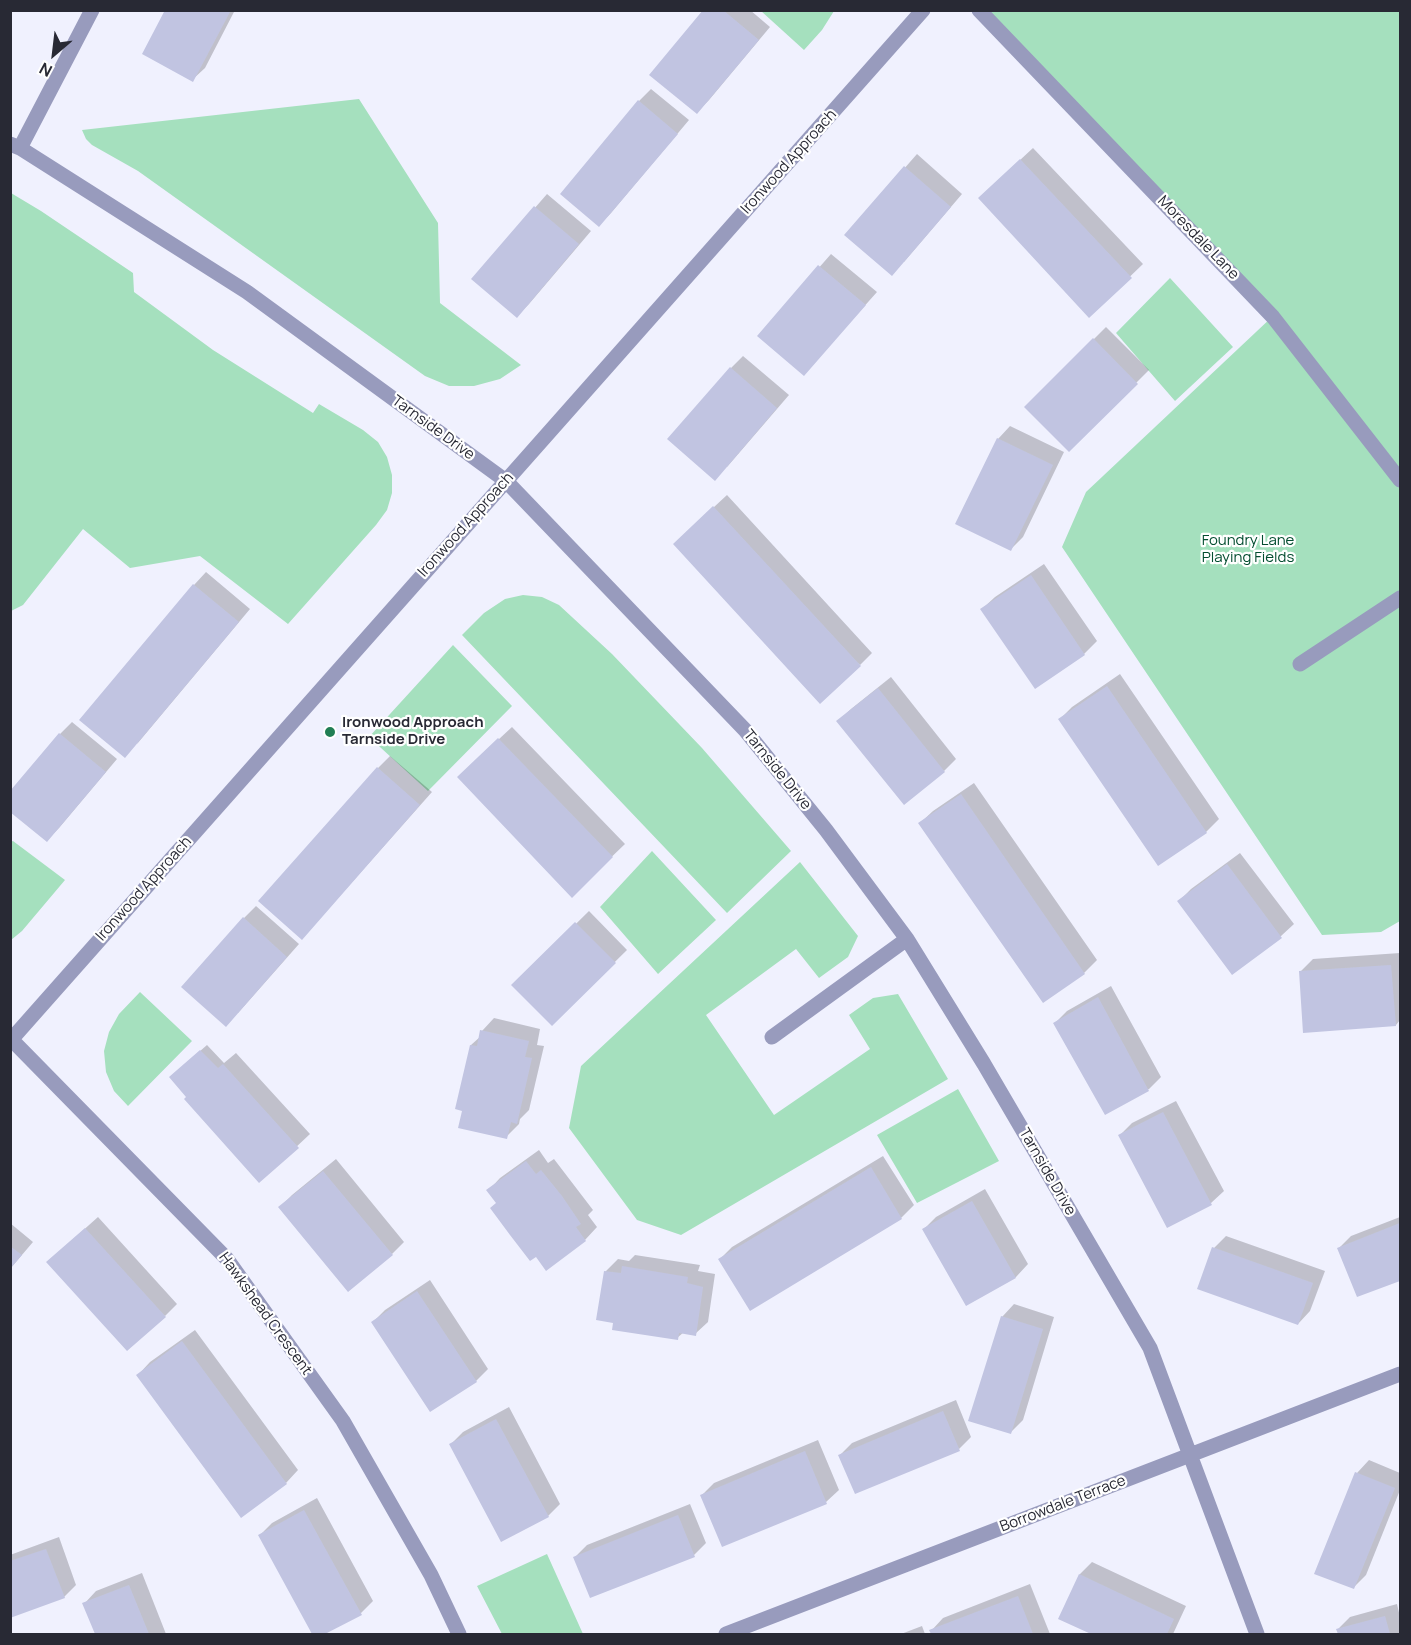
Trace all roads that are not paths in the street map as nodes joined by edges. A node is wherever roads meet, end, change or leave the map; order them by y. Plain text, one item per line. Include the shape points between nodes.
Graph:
1 (92, 10) edge
2 (923, 10) edge
3 (979, 10) edge
4 (15, 146) edge
5 (1401, 480) edge
6 (506, 481) junction
7 (1401, 598) edge
8 (1300, 664) dead end
9 (907, 939) junction
10 (772, 1037) dead end
11 (11, 1039) edge
12 (1401, 1374) edge
13 (1190, 1454) junction
14 (459, 1635) edge
15 (726, 1635) edge
16 (1257, 1635) edge

1 - 4 street
2 - 6 street, Ironwood Approach
3 - 5 street, Moresdale Lane via 1273,317
4 - 6 street, Tarnside Drive via 247,292
6 - 9 street, Tarnside Drive via 744,730 826,830
6 - 11 street, Ironwood Approach
7 - 8 street
9 - 10 street
9 - 13 street, Tarnside Drive via 1150,1348
11 - 14 street, Hawkshead Crescent via 226,1259 343,1421 431,1575
12 - 13 street, Borrowdale Terrace
13 - 15 street, Borrowdale Terrace
13 - 16 street, Tarnside Drive

